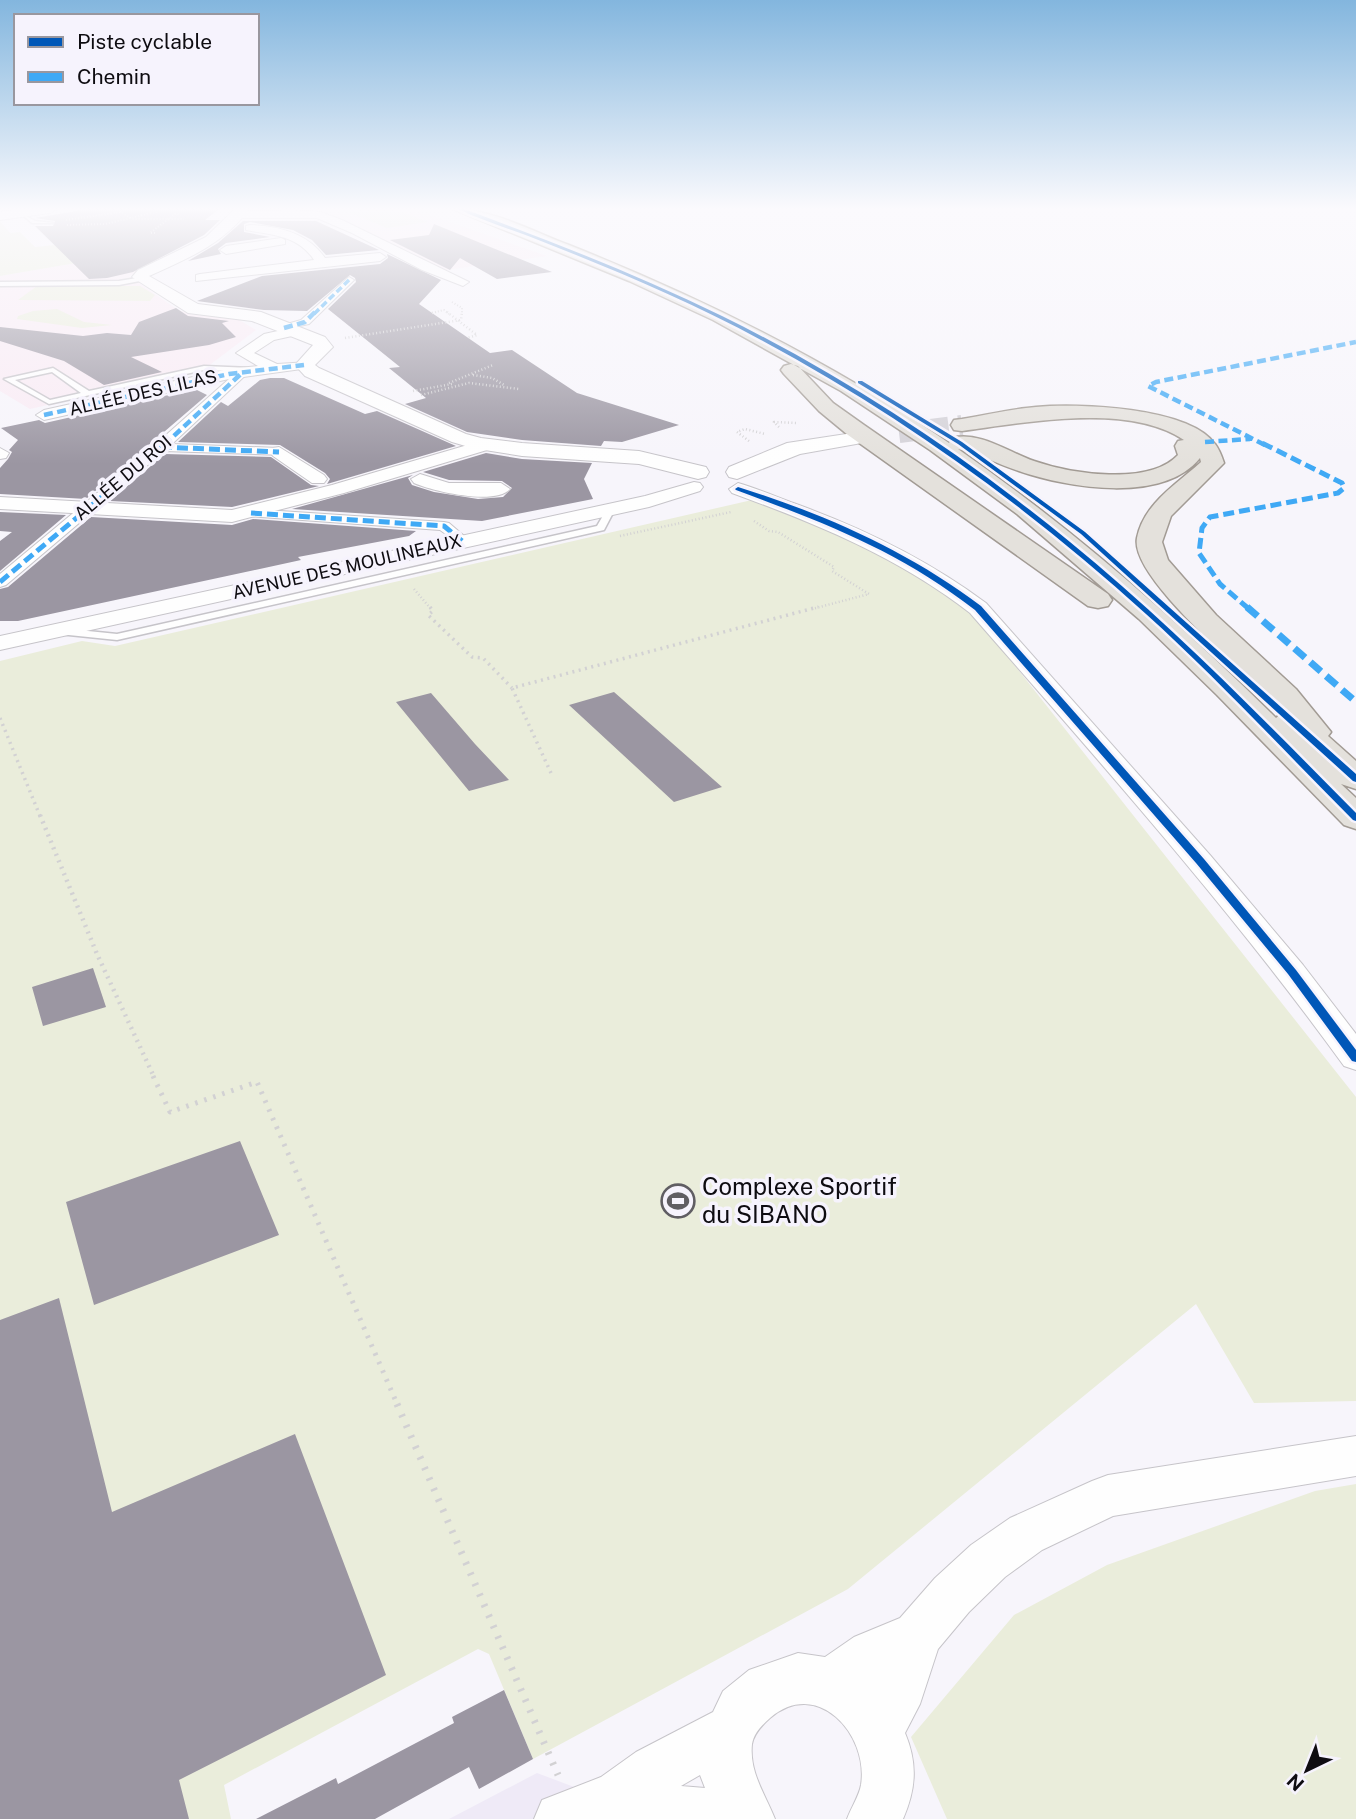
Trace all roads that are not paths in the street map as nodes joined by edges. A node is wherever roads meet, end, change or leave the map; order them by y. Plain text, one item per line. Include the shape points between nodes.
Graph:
1 (171, 294) edge
2 (334, 294) edge
3 (669, 294) edge
4 (691, 294) edge
5 (738, 326) junction
6 (290, 329) junction
7 (304, 365) junction
8 (273, 368) junction
9 (248, 371) junction
10 (88, 394) junction
11 (44, 415) dead end
12 (991, 421) junction
13 (899, 433) tunnel mouth
14 (961, 434) junction
15 (866, 437) junction
16 (481, 446) junction
17 (161, 447) junction
18 (279, 453) joint
19 (412, 475) junction
20 (328, 484) junction
21 (719, 488) junction
22 (501, 489) dead end
23 (0, 503) edge
24 (88, 507) junction
25 (611, 509) junction
26 (251, 513) junction
27 (462, 541) junction
28 (0, 582) edge
29 (55, 631) junction
30 (0, 643) edge
31 (1225, 687) junction
32 (1348, 771) edge
33 (1356, 818) edge
34 (1356, 1058) edge
35 (1356, 1456) edge
36 (915, 1637) junction
37 (834, 1683) junction
38 (879, 1728) junction
39 (729, 1731) junction
40 (617, 1798) junction
41 (554, 1800) edge
42 (877, 1817) edge
43 (747, 1819) edge

1 - 6 street via 194,309 250,315
2 - 6 street via 305,322
3 - 5 main road
4 - 14 main road
5 - 15 main road via 784,363 826,407
5 - 31 main road via 803,360 989,482 1149,613
6 - 7 street via 324,347
6 - 8 street via 243,354
7 - 8 street, ALLÉE DES LILAS
7 - 16 street
8 - 9 street, ALLÉE DES LILAS
9 - 10 lane via 204,368
9 - 11 street, ALLÉE DES LILAS
9 - 17 street, ALLÉE DU ROI
10 - 10 lane via 46,402 8,379 53,370
12 - 14 main road
12 - 14 main road via 1063,416 1125,421 1177,437 1190,456 1185,466 1166,475 1132,481 1097,480 1034,469
12 - 32 main road via 1036,413 1097,412 1160,422 1205,442 1213,463 1166,503 1149,544 1177,591 1284,694
13 - 15 main road
14 - 32 main road via 1083,533
15 - 21 street, AVENUE DES MOULINEAUX via 795,448
15 - 31 main road via 1133,625 1185,673
16 - 19 street
16 - 21 street via 628,455
17 - 18 street
17 - 24 street, ALLÉE DU ROI
18 - 20 street
19 - 20 street
19 - 22 street via 436,487
20 - 26 street
21 - 25 street, AVENUE DES MOULINEAUX
21 - 34 street via 845,529 900,554 978,608 1200,861
23 - 24 street
24 - 26 street via 232,516
24 - 28 street, ALLÉE DU ROI
25 - 27 street, AVENUE DES MOULINEAUX
25 - 29 lane via 601,528 143,631 117,636
26 - 27 street via 444,526
27 - 29 street, AVENUE DES MOULINEAUX
29 - 30 street, AVENUE DES MOULINEAUX
31 - 33 main road
35 - 36 street via 1108,1496 1026,1534 988,1561
36 - 37 street via 850,1665
36 - 38 street via 894,1704
37 - 38 street via 866,1709
37 - 39 street via 786,1678 761,1688 742,1706
38 - 42 street via 888,1756 888,1786
39 - 40 street via 655,1771
39 - 43 street via 727,1775
40 - 41 street
40 - 43 street via 670,1812

